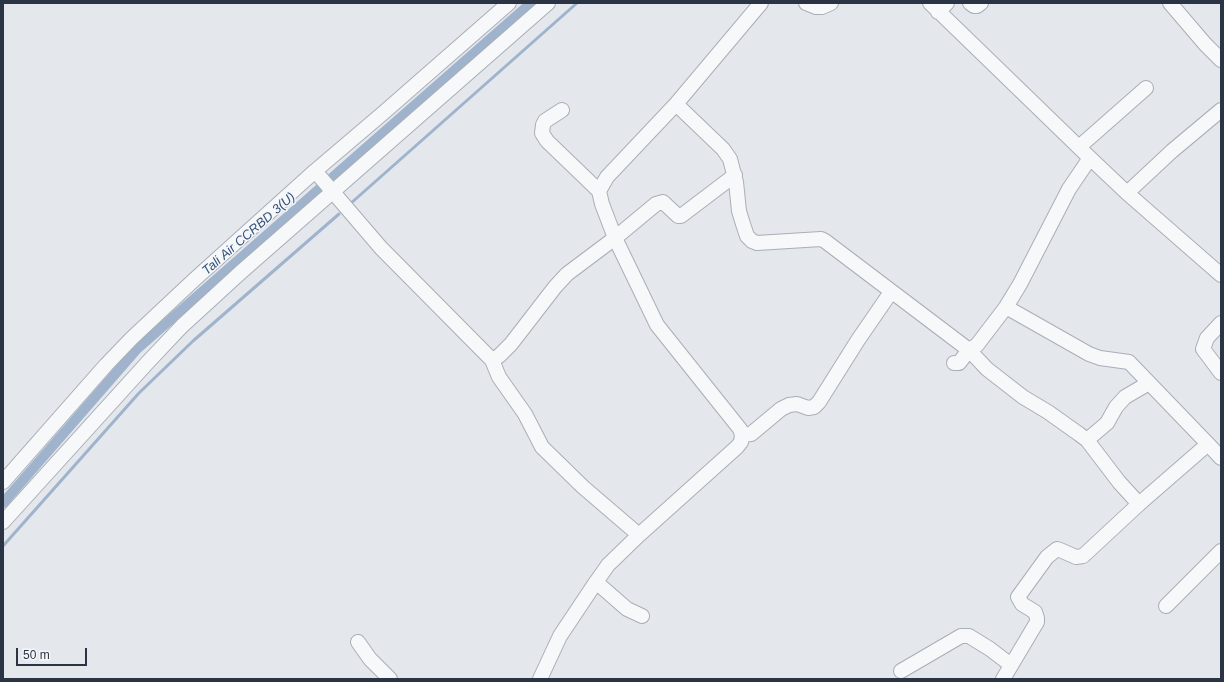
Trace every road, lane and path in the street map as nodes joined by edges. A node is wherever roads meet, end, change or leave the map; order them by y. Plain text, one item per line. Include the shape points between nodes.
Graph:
1 (509, 3) edge
2 (548, 3) edge
3 (761, 3) edge
4 (806, 3) edge
5 (830, 3) edge
6 (970, 3) edge
7 (981, 3) edge
8 (1170, 3) edge
9 (938, 6) edge
10 (1221, 60) edge
11 (1146, 88) dead end
12 (676, 104) junction
13 (562, 110) dead end
14 (1221, 110) edge
15 (1079, 147) junction
16 (1090, 158) junction
17 (735, 175) junction
18 (324, 181) junction
19 (599, 191) junction
20 (1127, 193) junction
21 (615, 238) junction
22 (1221, 275) edge
23 (892, 292) junction
24 (1006, 307) junction
25 (1221, 323) edge
26 (969, 350) junction
27 (492, 360) junction
28 (954, 363) dead end
29 (1221, 373) edge
30 (1149, 383) junction
31 (742, 435) junction
32 (1087, 440) junction
33 (1208, 444) junction
34 (1221, 458) edge
35 (3, 482) edge
36 (1139, 504) junction
37 (3, 522) edge
38 (639, 535) junction
39 (1221, 551) edge
40 (596, 582) junction
41 (1166, 606) dead end
42 (642, 616) dead end
43 (358, 642) dead end
44 (1011, 665) junction
45 (901, 671) dead end
46 (390, 679) edge
47 (540, 679) edge
48 (1003, 679) edge

1 - 18 street via 382,114
2 - 18 street
3 - 12 street
4 - 5 street via 822,7
6 - 7 street via 974,6
8 - 10 street
9 - 15 street
11 - 15 street
12 - 17 street via 726,153
12 - 19 street via 607,177
13 - 19 street via 545,121 542,133 547,141
14 - 20 street
15 - 16 street
16 - 20 street
16 - 24 street via 1069,189
17 - 21 street via 684,215 678,216 660,202
17 - 23 street via 739,211 747,236 752,241 757,243 825,240
18 - 27 street via 381,248
18 - 35 street via 195,279 132,338
18 - 37 street via 182,326
19 - 21 street
20 - 22 street
21 - 27 street via 566,274 511,344
21 - 31 street via 657,325 736,422
23 - 26 street
23 - 31 street via 814,407 789,405 751,434
24 - 26 street via 977,345
24 - 30 street via 1089,354 1130,362
25 - 29 street via 1207,338 1203,349
26 - 28 street via 963,360
26 - 32 street via 986,369
27 - 38 street via 498,377 525,414 542,447 583,487
30 - 32 street via 1125,396 1107,423
30 - 33 street
31 - 38 street via 737,447
32 - 36 street
33 - 34 street
33 - 36 street
36 - 44 street via 1083,556 1076,557 1057,550 1047,557 1018,597 1022,604 1035,612 1037,622
38 - 40 street
39 - 41 street
40 - 42 street via 627,609
40 - 47 street via 560,636
43 - 46 street via 370,660
44 - 45 street via 969,636 961,636
44 - 48 street

